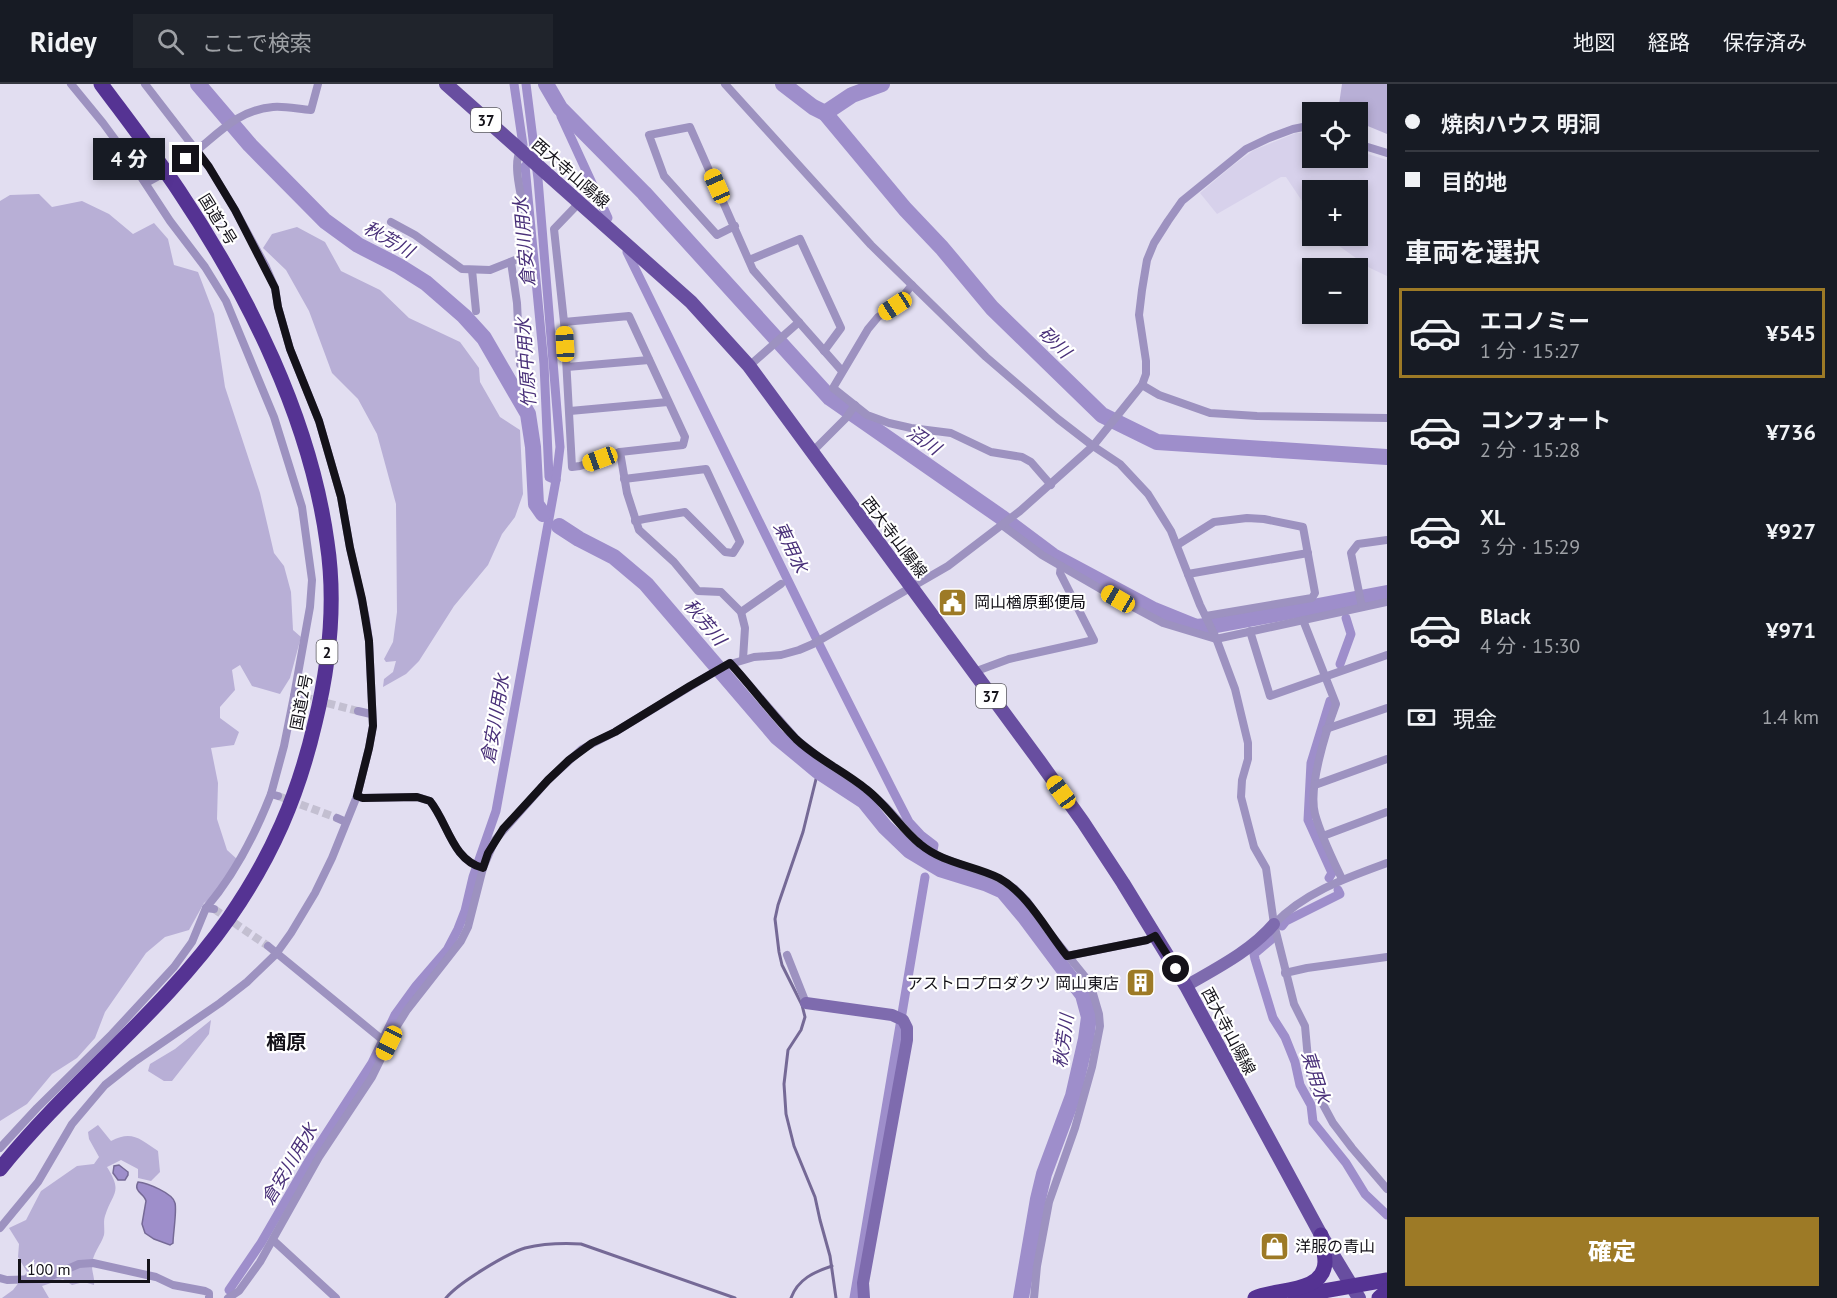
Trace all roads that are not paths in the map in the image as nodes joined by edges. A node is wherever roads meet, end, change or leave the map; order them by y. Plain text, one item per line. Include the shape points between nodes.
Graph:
1 (71, 84) edge
2 (101, 84) edge
3 (145, 84) edge
4 (318, 84) edge
5 (446, 84) edge
6 (725, 84) edge
7 (1302, 127) edge
8 (1368, 147) edge
9 (197, 151) junction
10 (523, 153) junction
11 (1387, 153) edge
12 (186, 159) tunnel mouth
13 (158, 177) tunnel mouth
14 (146, 183) junction
15 (579, 203) junction
16 (391, 222) dead end
17 (735, 226) junction
18 (749, 260) junction
19 (511, 262) junction
20 (472, 270) junction
21 (912, 285) junction
22 (476, 311) dead end
23 (564, 322) junction
24 (799, 322) junction
25 (824, 351) junction
26 (649, 360) junction
27 (520, 364) dead end
28 (749, 366) junction
29 (567, 367) junction
30 (842, 371) junction
31 (1139, 388) junction
32 (668, 402) junction
33 (855, 405) junction
34 (570, 411) junction
35 (1387, 418) edge
36 (1095, 444) junction
37 (620, 452) junction
38 (812, 452) junction
39 (624, 479) junction
40 (1051, 485) junction
41 (635, 521) junction
42 (1002, 525) junction
43 (1387, 540) edge
44 (1177, 546) junction
45 (1308, 553) junction
46 (1061, 566) junction
47 (1188, 574) junction
48 (782, 584) dead end
49 (913, 588) junction
50 (1387, 602) edge
51 (1362, 607) junction
52 (741, 612) junction
53 (1206, 617) junction
54 (1303, 620) junction
55 (1250, 632) junction
56 (1216, 639) junction
57 (1387, 655) edge
58 (743, 659) junction
59 (727, 665) junction
60 (974, 672) junction
61 (1325, 676) junction
62 (294, 696) junction
63 (304, 697) tunnel mouth
64 (1387, 708) edge
65 (358, 711) tunnel mouth
66 (371, 714) junction
67 (1326, 729) junction
68 (1387, 759) edge
69 (1315, 785) junction
70 (357, 796) junction
71 (1387, 812) edge
72 (337, 818) tunnel mouth
73 (346, 822) junction
74 (1323, 836) junction
75 (1387, 863) edge
76 (479, 867) junction
77 (1342, 879) junction
78 (1274, 924) junction
79 (1155, 936) junction
80 (268, 946) tunnel mouth
81 (276, 954) junction
82 (787, 955) dead end
83 (1067, 956) junction
84 (1387, 957) edge
85 (1285, 973) junction
86 (1186, 986) junction
87 (806, 1003) joint
88 (385, 1041) junction
89 (0, 1148) edge
90 (0, 1169) edge
91 (1387, 1189) edge
92 (0, 1228) edge
93 (1321, 1234) junction
94 (273, 1240) junction
95 (0, 1278) edge
96 (1387, 1280) edge
97 (1387, 1291) edge
98 (1355, 1292) edge
99 (209, 1298) edge
100 (228, 1298) edge
101 (336, 1298) edge
102 (864, 1298) edge
103 (1034, 1298) edge
104 (1255, 1298) edge
105 (1287, 1298) edge
106 (1379, 1298) edge

1 - 14 street
2 - 90 highway, 国道2号 / 2 via 215,247 291,401 318,491 328,544 331,598 327,650 322,698 297,790 258,874 195,962
3 - 9 street
4 - 9 street via 311,111 276,106 255,109 239,116
5 - 10 main road, 西大寺山陽線 / 37
6 - 21 street
7 - 31 street via 1246,149 1182,201 1168,220 1146,260 1139,315 1146,374
8 - 11 street
9 - 12 street
9 - 66 street via 266,267 290,349 319,421 341,497 366,619
10 - 15 main road, 西大寺山陽線 / 37
10 - 19 street via 517,161 528,251
13 - 14 street
14 - 62 street via 226,301 274,417 297,488 312,580
15 - 23 street via 554,229
15 - 28 main road, 西大寺山陽線 / 37 via 692,302
16 - 20 street via 462,269
17 - 17 street via 717,235 664,176 649,135 690,127
17 - 18 street
18 - 24 street via 753,270
18 - 25 street via 800,239 842,328
19 - 20 street via 490,270
19 - 27 street
20 - 22 street
21 - 30 street via 895,306 873,323
21 - 36 street via 986,357
23 - 26 street via 629,316
23 - 29 street
24 - 25 street
24 - 28 street
25 - 30 street
26 - 29 street
26 - 32 street
28 - 38 main road, 西大寺山陽線 / 37
29 - 34 street
30 - 33 street via 833,388
31 - 35 street via 1210,413
31 - 36 street
32 - 34 street
32 - 37 street via 685,437 683,445
33 - 38 street
33 - 40 street via 867,415 889,423 951,433 991,452 1022,457
34 - 37 street via 572,467
36 - 40 street
36 - 44 street via 1148,494
37 - 39 street
38 - 49 main road, 西大寺山陽線 / 37
39 - 41 street
39 - 41 street via 706,469 740,542 732,553 725,552 685,512
40 - 42 street
41 - 52 street via 639,530 698,591 721,592
42 - 46 street
42 - 49 street
43 - 51 street via 1358,544 1351,554
44 - 45 street via 1214,522 1247,518 1303,527
44 - 47 street
45 - 47 street
45 - 53 street via 1316,592 1311,598
46 - 56 street via 1163,623
46 - 60 street via 1060,573 1094,640 1008,658
47 - 53 street
48 - 52 street
49 - 58 street via 799,650
49 - 60 main road, 西大寺山陽線 / 37
50 - 51 street
51 - 54 street
52 - 58 street via 745,628
53 - 56 street
54 - 55 street
54 - 61 street
55 - 56 street
55 - 61 street via 1270,696
56 - 78 street via 1235,689 1248,743 1241,797 1254,847 1266,868
57 - 61 street
58 - 59 street
59 - 76 street via 569,760 503,829
59 - 83 street via 797,740 866,789 920,844 940,857 997,878 1015,889
60 - 79 main road, 西大寺山陽線 / 37 via 1083,822
61 - 67 street via 1336,704
62 - 63 street
62 - 89 street via 274,795 248,848 192,942 174,967
64 - 67 street
65 - 66 street
66 - 70 street via 373,726
67 - 69 street
68 - 69 street
69 - 74 street via 1314,812
70 - 73 street
70 - 76 street via 417,797 430,801 462,856
71 - 74 street
72 - 73 street
73 - 81 street via 315,893
74 - 77 street
75 - 77 street
76 - 88 street via 468,927 461,941
77 - 78 street via 1289,909
78 - 85 street
78 - 86 street via 1240,954
79 - 83 street
79 - 86 main road, 西大寺山陽線 / 37
80 - 81 street
81 - 88 street
81 - 92 street via 220,1003 105,1085 72,1124 38,1182
82 - 87 street
83 - 103 street via 1092,990 1100,1026 1075,1128 1049,1202
84 - 85 street
85 - 91 street via 1305,1026 1313,1086 1333,1123
86 - 93 main road, 西大寺山陽線 / 37
87 - 102 street via 892,1015 903,1020 907,1028
88 - 94 street via 372,1077 319,1157
93 - 98 main road, 西大寺山陽線 / 37
93 - 104 highway via 1325,1264 1316,1280 1303,1287
94 - 100 street via 246,1283
94 - 101 street
95 - 99 street via 39,1279 79,1264 93,1263 156,1276 173,1285 205,1291
96 - 98 highway
97 - 106 highway
98 - 105 highway

